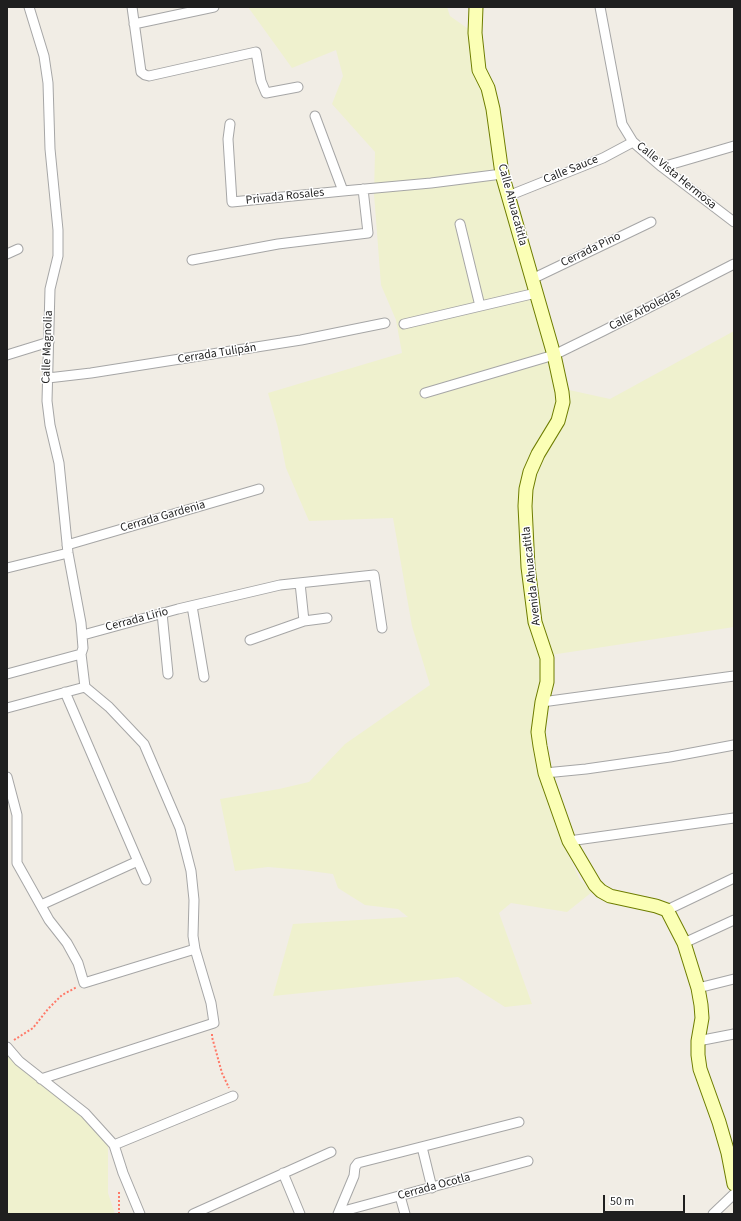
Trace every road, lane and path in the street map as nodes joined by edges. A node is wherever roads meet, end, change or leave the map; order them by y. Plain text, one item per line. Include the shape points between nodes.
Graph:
1 (30, 7) edge
2 (132, 7) edge
3 (214, 7) edge
4 (476, 7) edge
5 (600, 7) edge
6 (134, 24) junction
7 (298, 87) dead end
8 (316, 116) dead end
9 (230, 124) dead end
10 (633, 142) junction
11 (734, 146) edge
12 (662, 167) junction
13 (502, 174) junction
14 (363, 189) junction
15 (343, 191) junction
16 (508, 196) junction
17 (651, 222) dead end
18 (734, 222) edge
19 (460, 224) dead end
20 (18, 249) dead end
21 (7, 254) edge
22 (192, 260) dead end
23 (734, 264) edge
24 (532, 279) junction
25 (536, 293) junction
26 (480, 306) junction
27 (385, 323) dead end
28 (404, 324) dead end
29 (49, 342) junction
30 (554, 354) junction
31 (7, 355) edge
32 (48, 378) junction
33 (425, 393) dead end
34 (563, 402) joint
35 (259, 488) dead end
36 (67, 549) junction
37 (7, 568) edge
38 (300, 583) junction
39 (192, 606) junction
40 (162, 613) junction
41 (327, 618) dead end
42 (304, 621) junction
43 (382, 628) dead end
44 (82, 635) junction
45 (250, 640) dead end
46 (81, 654) junction
47 (7, 674) edge
48 (168, 674) dead end
49 (734, 676) edge
50 (204, 677) dead end
51 (85, 687) junction
52 (65, 692) junction
53 (542, 702) junction
54 (7, 708) edge
55 (734, 745) edge
56 (545, 773) junction
57 (7, 777) edge
58 (734, 818) edge
59 (569, 841) junction
60 (138, 861) junction
61 (734, 878) edge
62 (146, 880) dead end
63 (40, 905) junction
64 (667, 910) junction
65 (734, 920) edge
66 (684, 943) junction
67 (195, 949) junction
68 (734, 979) edge
69 (84, 983) junction
70 (698, 988) junction
71 (214, 1023) junction
72 (734, 1034) edge
73 (698, 1041) junction
74 (10, 1044) edge
75 (41, 1079) junction
76 (233, 1096) joint
77 (519, 1122) dead end
78 (114, 1145) junction
79 (422, 1147) junction
80 (331, 1152) dead end
81 (528, 1161) dead end
82 (283, 1173) junction
83 (734, 1184) edge
84 (432, 1188) junction
85 (734, 1194) edge
86 (400, 1196) junction
87 (339, 1213) edge
88 (140, 1214) edge
89 (193, 1214) edge
90 (300, 1214) edge
91 (405, 1214) edge
92 (713, 1214) edge

1 - 29 street, Calle Magnolia via 44,56 48,83 50,149 58,230 58,256 50,289
2 - 6 street
3 - 6 street
4 - 13 street, Calle Ahuacatitla via 475,33 479,70 494,109
5 - 10 street, Calle Vista Hermosa via 622,124
6 - 7 street via 141,72 145,75 256,52 261,81 266,93
8 - 15 street, Privada Rosales
9 - 15 street, Privada Rosales via 228,139 232,202
10 - 12 street, Calle Vista Hermosa
10 - 16 street, Calle Sauce via 603,158
11 - 12 street
12 - 18 street, Calle Vista Hermosa
13 - 14 street, Privada Rosales
13 - 16 street, Calle Ahuacatitla
14 - 15 street, Privada Rosales
14 - 22 street via 368,233 278,244
16 - 24 street, Calle Ahuacatitla
17 - 24 street, Cerrada Pino
19 - 26 street
20 - 21 street
23 - 30 street, Calle Arboledas
24 - 25 street, Calle Ahuacatitla
25 - 26 street
25 - 30 street, Calle Ahuacatitla
26 - 28 street
27 - 32 street, Cerrada Tulipán via 301,340
29 - 31 street
29 - 32 street, Calle Magnolia
30 - 33 street, Calle Arboledas
30 - 34 street, Calle Ahuacatitla
32 - 36 street, Calle Magnolia via 47,401 59,464
34 - 53 street, Avenida Ahuacatitla via 558,421 530,472 525,506 533,613 547,658 547,682
35 - 36 street, Cerrada Gardenia
36 - 37 street, Cerrada Gardenia
36 - 44 street, Calle Magnolia
38 - 39 street, Cerrada Lirio via 280,585
38 - 42 street
38 - 43 street, Cerrada Lirio via 374,576
39 - 40 street, Cerrada Lirio
39 - 50 street
40 - 44 street, Cerrada Lirio
40 - 48 street
41 - 42 street
42 - 45 street
44 - 46 street, Calle Magnolia
46 - 47 street
46 - 51 street, Calle Magnolia
49 - 53 street
51 - 52 street
51 - 67 street via 109,707 144,744 180,828 191,871
52 - 54 street
52 - 60 street
53 - 56 street, Avenida Ahuacatitla via 538,732
55 - 56 street via 670,757
56 - 59 street, Avenida Ahuacatitla
57 - 63 street via 17,815 17,863
58 - 59 street
59 - 64 street, Avenida Ahuacatitla via 590,878 601,891 610,896
60 - 62 street
60 - 63 street
61 - 64 street
63 - 69 street via 67,943 78,963
64 - 66 street
65 - 66 street
66 - 70 street
67 - 69 street
67 - 71 street via 211,1003
68 - 70 street
69 - 74 path via 62,995 33,1028
70 - 73 street via 702,1018
71 - 75 street
71 - 76 path via 212,1038 222,1073
72 - 73 street
73 - 83 street via 700,1070 719,1122
74 - 75 street via 19,1061
75 - 78 street via 85,1113
76 - 78 street
77 - 79 street
78 - 88 street via 122,1173
79 - 84 street
79 - 87 street via 358,1163
80 - 82 street
81 - 84 street, Cerrada Ocotla
82 - 89 street
82 - 90 street
84 - 86 street, Cerrada Ocotla
85 - 92 street
86 - 87 street, Cerrada Ocotla
86 - 91 street

